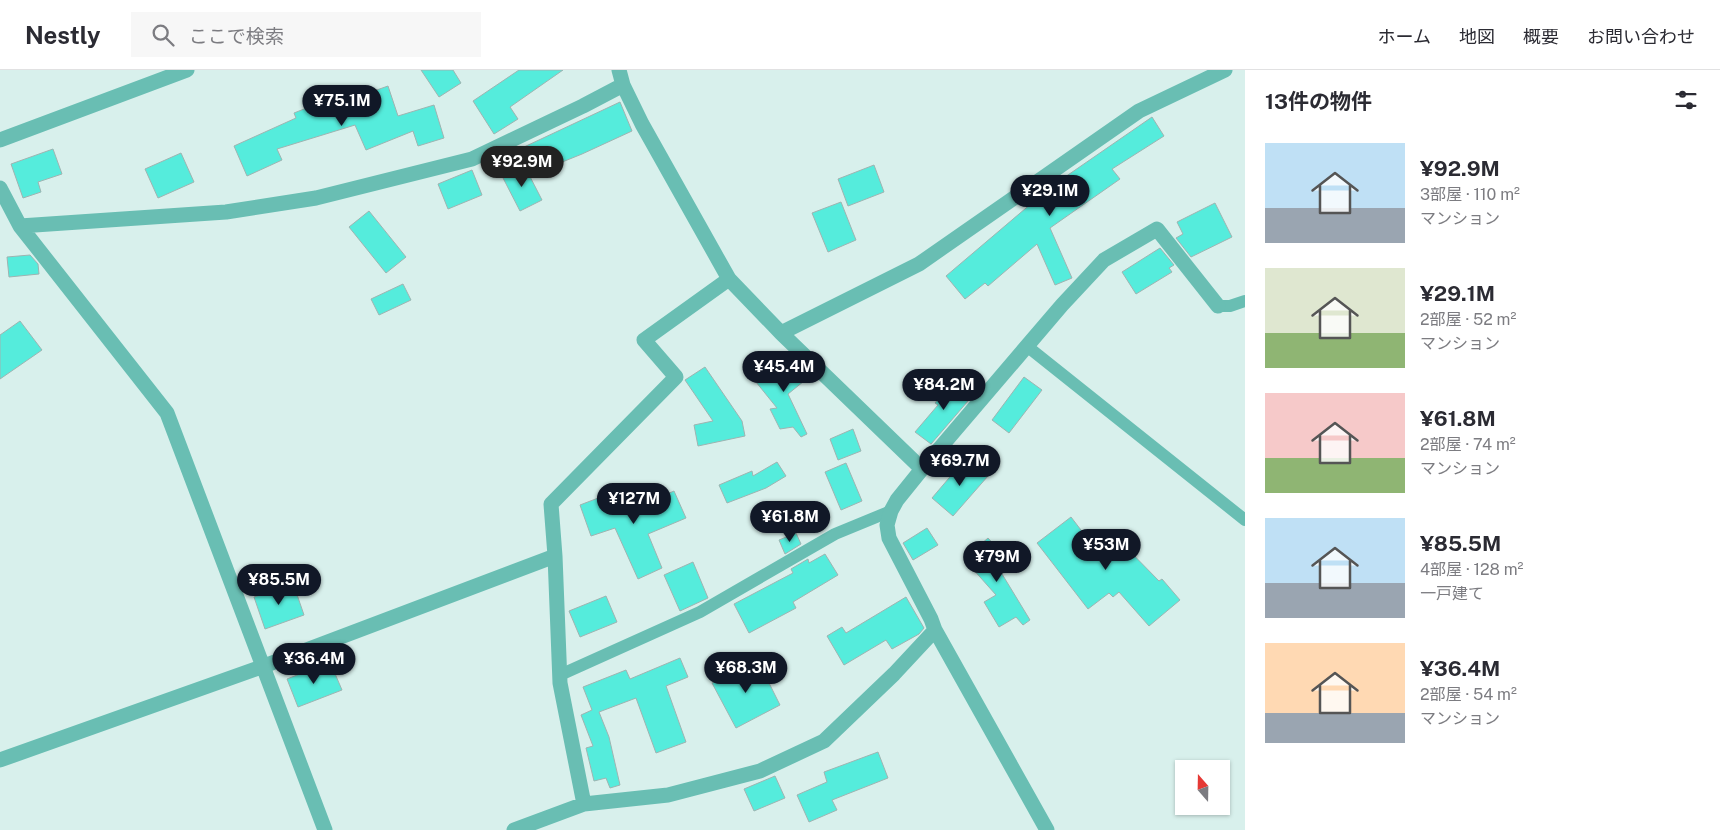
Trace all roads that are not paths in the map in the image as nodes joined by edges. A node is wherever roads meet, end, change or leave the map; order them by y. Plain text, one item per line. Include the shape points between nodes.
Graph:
1 (187, 70) edge
2 (618, 70) edge
3 (1225, 70) edge
4 (623, 85) junction
5 (0, 140) edge
6 (0, 188) edge
7 (20, 226) junction
8 (729, 279) junction
9 (1245, 300) edge
10 (1218, 306) joint
11 (781, 333) junction
12 (1028, 347) junction
13 (922, 469) junction
14 (891, 511) junction
15 (1245, 520) edge
16 (555, 556) junction
17 (935, 630) junction
18 (264, 666) junction
19 (560, 675) junction
20 (0, 760) edge
21 (584, 804) junction
22 (324, 830) edge
23 (514, 830) edge
24 (1047, 830) edge

1 - 5 street
2 - 4 street
3 - 11 street via 1139,111 919,264
4 - 7 street via 472,159 316,198 226,212
4 - 8 street
6 - 7 street
7 - 18 street via 167,412
8 - 11 street
8 - 16 street via 644,340 676,377 551,504
9 - 10 lane via 1230,306
10 - 12 street via 1157,229 1104,260
11 - 13 street
12 - 13 street
12 - 15 lane
13 - 14 street
14 - 17 street via 887,525 889,538
14 - 19 lane via 835,534 700,612
16 - 18 street
16 - 19 street
17 - 21 street via 824,741 760,771 668,794
17 - 24 street
18 - 20 street
18 - 22 street
19 - 21 street
21 - 23 street

